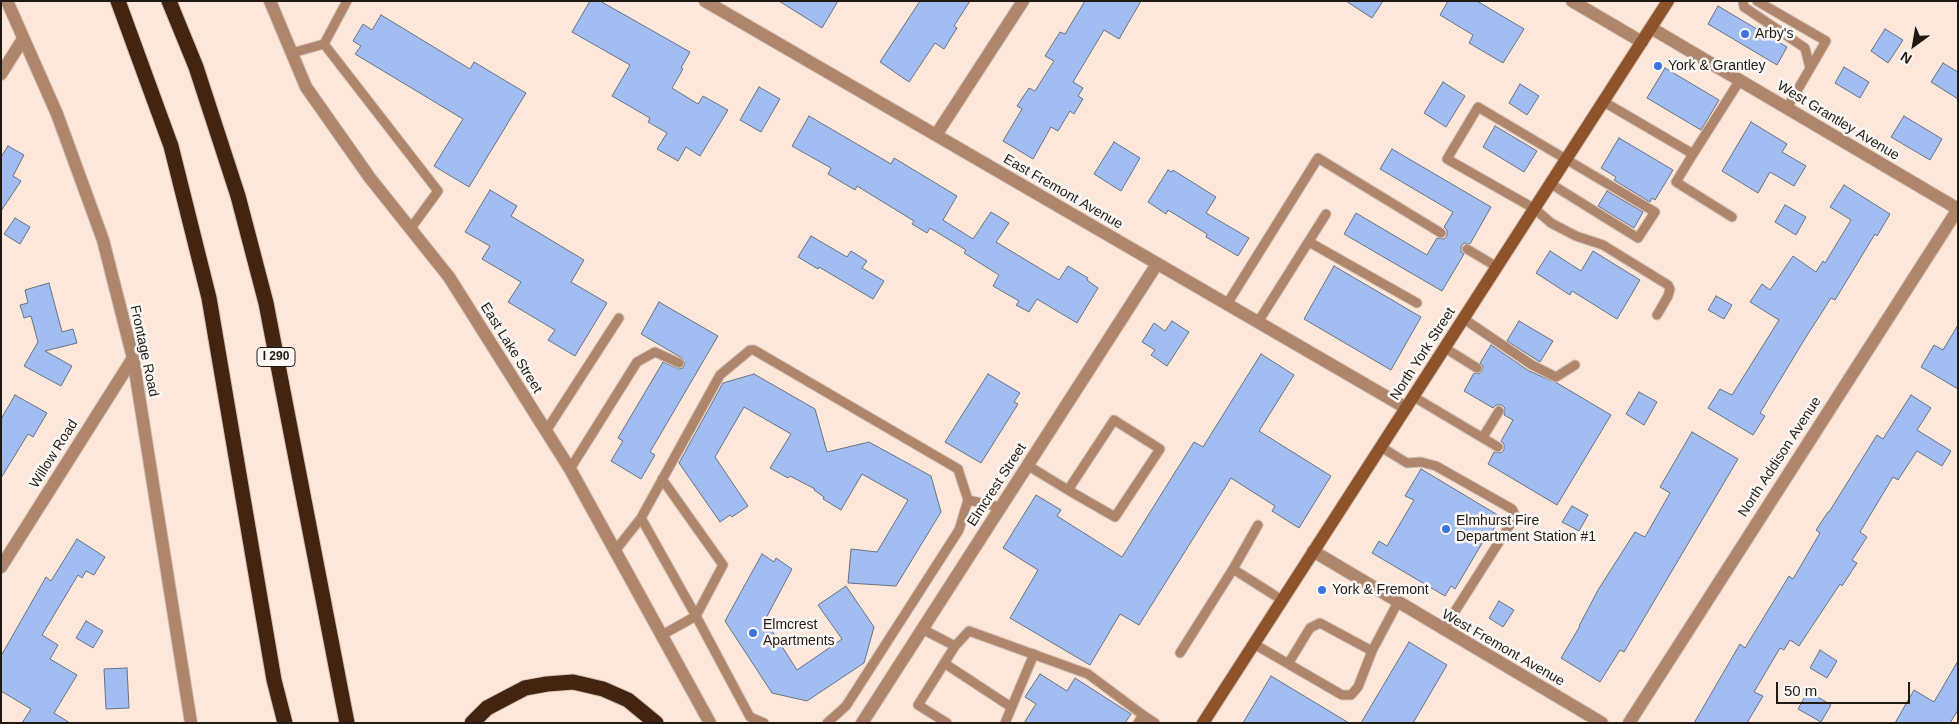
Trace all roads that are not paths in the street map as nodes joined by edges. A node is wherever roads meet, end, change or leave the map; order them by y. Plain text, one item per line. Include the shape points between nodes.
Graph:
1 (7, 1) edge
2 (118, 1) edge
3 (169, 1) edge
4 (270, 1) edge
5 (347, 1) edge
6 (705, 1) edge
7 (1023, 1) edge
8 (1572, 1) edge
9 (1668, 1) edge
10 (1743, 1) edge
11 (1757, 1) edge
12 (1652, 28) junction
13 (23, 39) junction
14 (1642, 42) junction
15 (324, 44) junction
16 (292, 53) junction
17 (1810, 68) junction
18 (1, 74) edge
19 (1740, 80) junction
20 (1604, 102) junction
21 (1787, 108) junction
22 (936, 135) junction
23 (1693, 154) junction
24 (1566, 160) junction
25 (1551, 184) junction
26 (1535, 209) junction
27 (1958, 209) edge
28 (1326, 214) dead end
29 (1732, 218) dead end
30 (410, 228) junction
31 (1441, 233) dead end
32 (1309, 242) junction
33 (1467, 249) dead end
34 (1157, 264) junction
35 (1497, 267) junction
36 (1417, 303) dead end
37 (1227, 304) junction
38 (1657, 315) dead end
39 (619, 318) dead end
40 (1464, 319) junction
41 (1258, 322) junction
42 (1445, 348) junction
43 (133, 358) junction
44 (679, 363) dead end
45 (1575, 365) dead end
46 (1477, 368) dead end
47 (1414, 397) junction
48 (1406, 408) junction
49 (1499, 411) dead end
50 (546, 431) junction
51 (1482, 437) junction
52 (1381, 447) junction
53 (1498, 447) dead end
54 (1027, 465) junction
55 (570, 469) junction
56 (662, 479) junction
57 (1068, 490) junction
58 (968, 500) junction
59 (1000, 507) junction
60 (641, 518) junction
61 (1258, 525) dead end
62 (615, 551) junction
63 (1313, 551) junction
64 (1, 567) edge
65 (1233, 569) junction
66 (1282, 600) junction
67 (1398, 602) junction
68 (696, 616) junction
69 (922, 629) junction
70 (1443, 630) junction
71 (662, 635) junction
72 (1254, 644) junction
73 (955, 646) junction
74 (1372, 651) junction
75 (1180, 652) dead end
76 (1034, 654) junction
77 (944, 663) junction
78 (1288, 664) junction
79 (1011, 707) junction
80 (1140, 719) edge
81 (1208, 721) edge
82 (191, 723) edge
83 (285, 723) edge
84 (347, 723) edge
85 (472, 723) edge
86 (656, 723) edge
87 (710, 723) edge
88 (764, 723) edge
89 (827, 723) edge
90 (862, 723) edge
91 (947, 723) edge
92 (1004, 723) edge
93 (1155, 723) edge
94 (1602, 723) edge
95 (1629, 723) edge

1 - 13 street, Frontage Road
2 - 83 highway via 171,146 209,298 274,680
3 - 84 highway, I 290 via 196,67 238,196 266,303
4 - 16 street, East Lake Street
5 - 15 lane
6 - 22 street, East Fremont Avenue
7 - 22 street
8 - 14 street
9 - 12 main road, North York Street
10 - 17 lane via 1744,7 1805,48
11 - 17 lane via 1826,41
12 - 14 main road, North York Street
12 - 19 street, West Grantley Avenue
13 - 18 street
13 - 43 street, Frontage Road via 57,114 103,240
14 - 20 main road, North York Street
15 - 16 lane
15 - 30 lane via 438,191
16 - 30 street, East Lake Street via 306,87 370,178
17 - 21 lane
19 - 21 street, West Grantley Avenue
19 - 23 lane
20 - 23 lane
20 - 24 main road, North York Street
21 - 27 street, West Grantley Avenue
22 - 34 street, East Fremont Avenue
23 - 29 lane via 1676,182
24 - 25 main road, North York Street
24 - 25 lane via 1655,212 1638,238
24 - 26 lane via 1478,107 1447,159
25 - 26 main road, North York Street
26 - 35 main road, North York Street
26 - 38 lane via 1551,223 1603,246 1668,285 1668,296
27 - 95 street, North Addison Avenue
28 - 32 lane
30 - 50 street, East Lake Street via 449,277
31 - 37 lane via 1318,158
32 - 36 lane
32 - 41 lane
33 - 35 lane
34 - 37 street, East Fremont Avenue
34 - 54 street, Elmcrest Street
35 - 40 main road, North York Street
37 - 41 street, East Fremont Avenue
39 - 50 lane
40 - 42 main road, North York Street
40 - 45 lane via 1532,365 1556,376
41 - 48 street, East Fremont Avenue
42 - 46 lane
42 - 47 main road, North York Street
43 - 64 street, Willow Road
43 - 82 street, Frontage Road
44 - 55 lane via 655,352 637,362
47 - 48 main road, North York Street
47 - 51 lane
48 - 52 main road, North York Street
49 - 51 lane
50 - 55 street, East Lake Street
51 - 53 lane
52 - 63 main road, North York Street
52 - 70 lane via 1407,463 1436,466 1512,509 1515,514
54 - 57 lane
54 - 59 street, Elmcrest Street
55 - 62 street, East Lake Street
56 - 58 lane via 720,375 754,350 958,469
56 - 60 lane
56 - 68 lane via 723,565
57 - 57 lane via 1115,518 1160,449 1114,420
58 - 59 lane
58 - 89 lane via 959,530 846,706
59 - 69 street, Elmcrest Street
60 - 62 lane
60 - 68 lane
61 - 65 lane
62 - 71 street, East Lake Street
63 - 66 main road, North York Street
63 - 67 street, West Fremont Avenue
65 - 66 lane
65 - 75 lane
66 - 72 main road, North York Street
67 - 70 street, West Fremont Avenue
67 - 74 lane
68 - 71 lane
68 - 88 lane via 750,717
69 - 73 lane
69 - 90 street, Elmcrest Street
70 - 94 street, West Fremont Avenue
71 - 87 street, East Lake Street
72 - 78 lane
72 - 81 main road, North York Street
73 - 76 lane via 969,630
73 - 77 lane
74 - 78 lane via 1320,624 1310,628
74 - 78 lane via 1351,695 1342,696
76 - 79 lane
76 - 80 lane via 1088,674
77 - 79 lane
77 - 91 lane via 918,705
79 - 92 lane
80 - 93 lane
85 - 86 highway via 487,708 525,688 573,682 603,689 628,700

